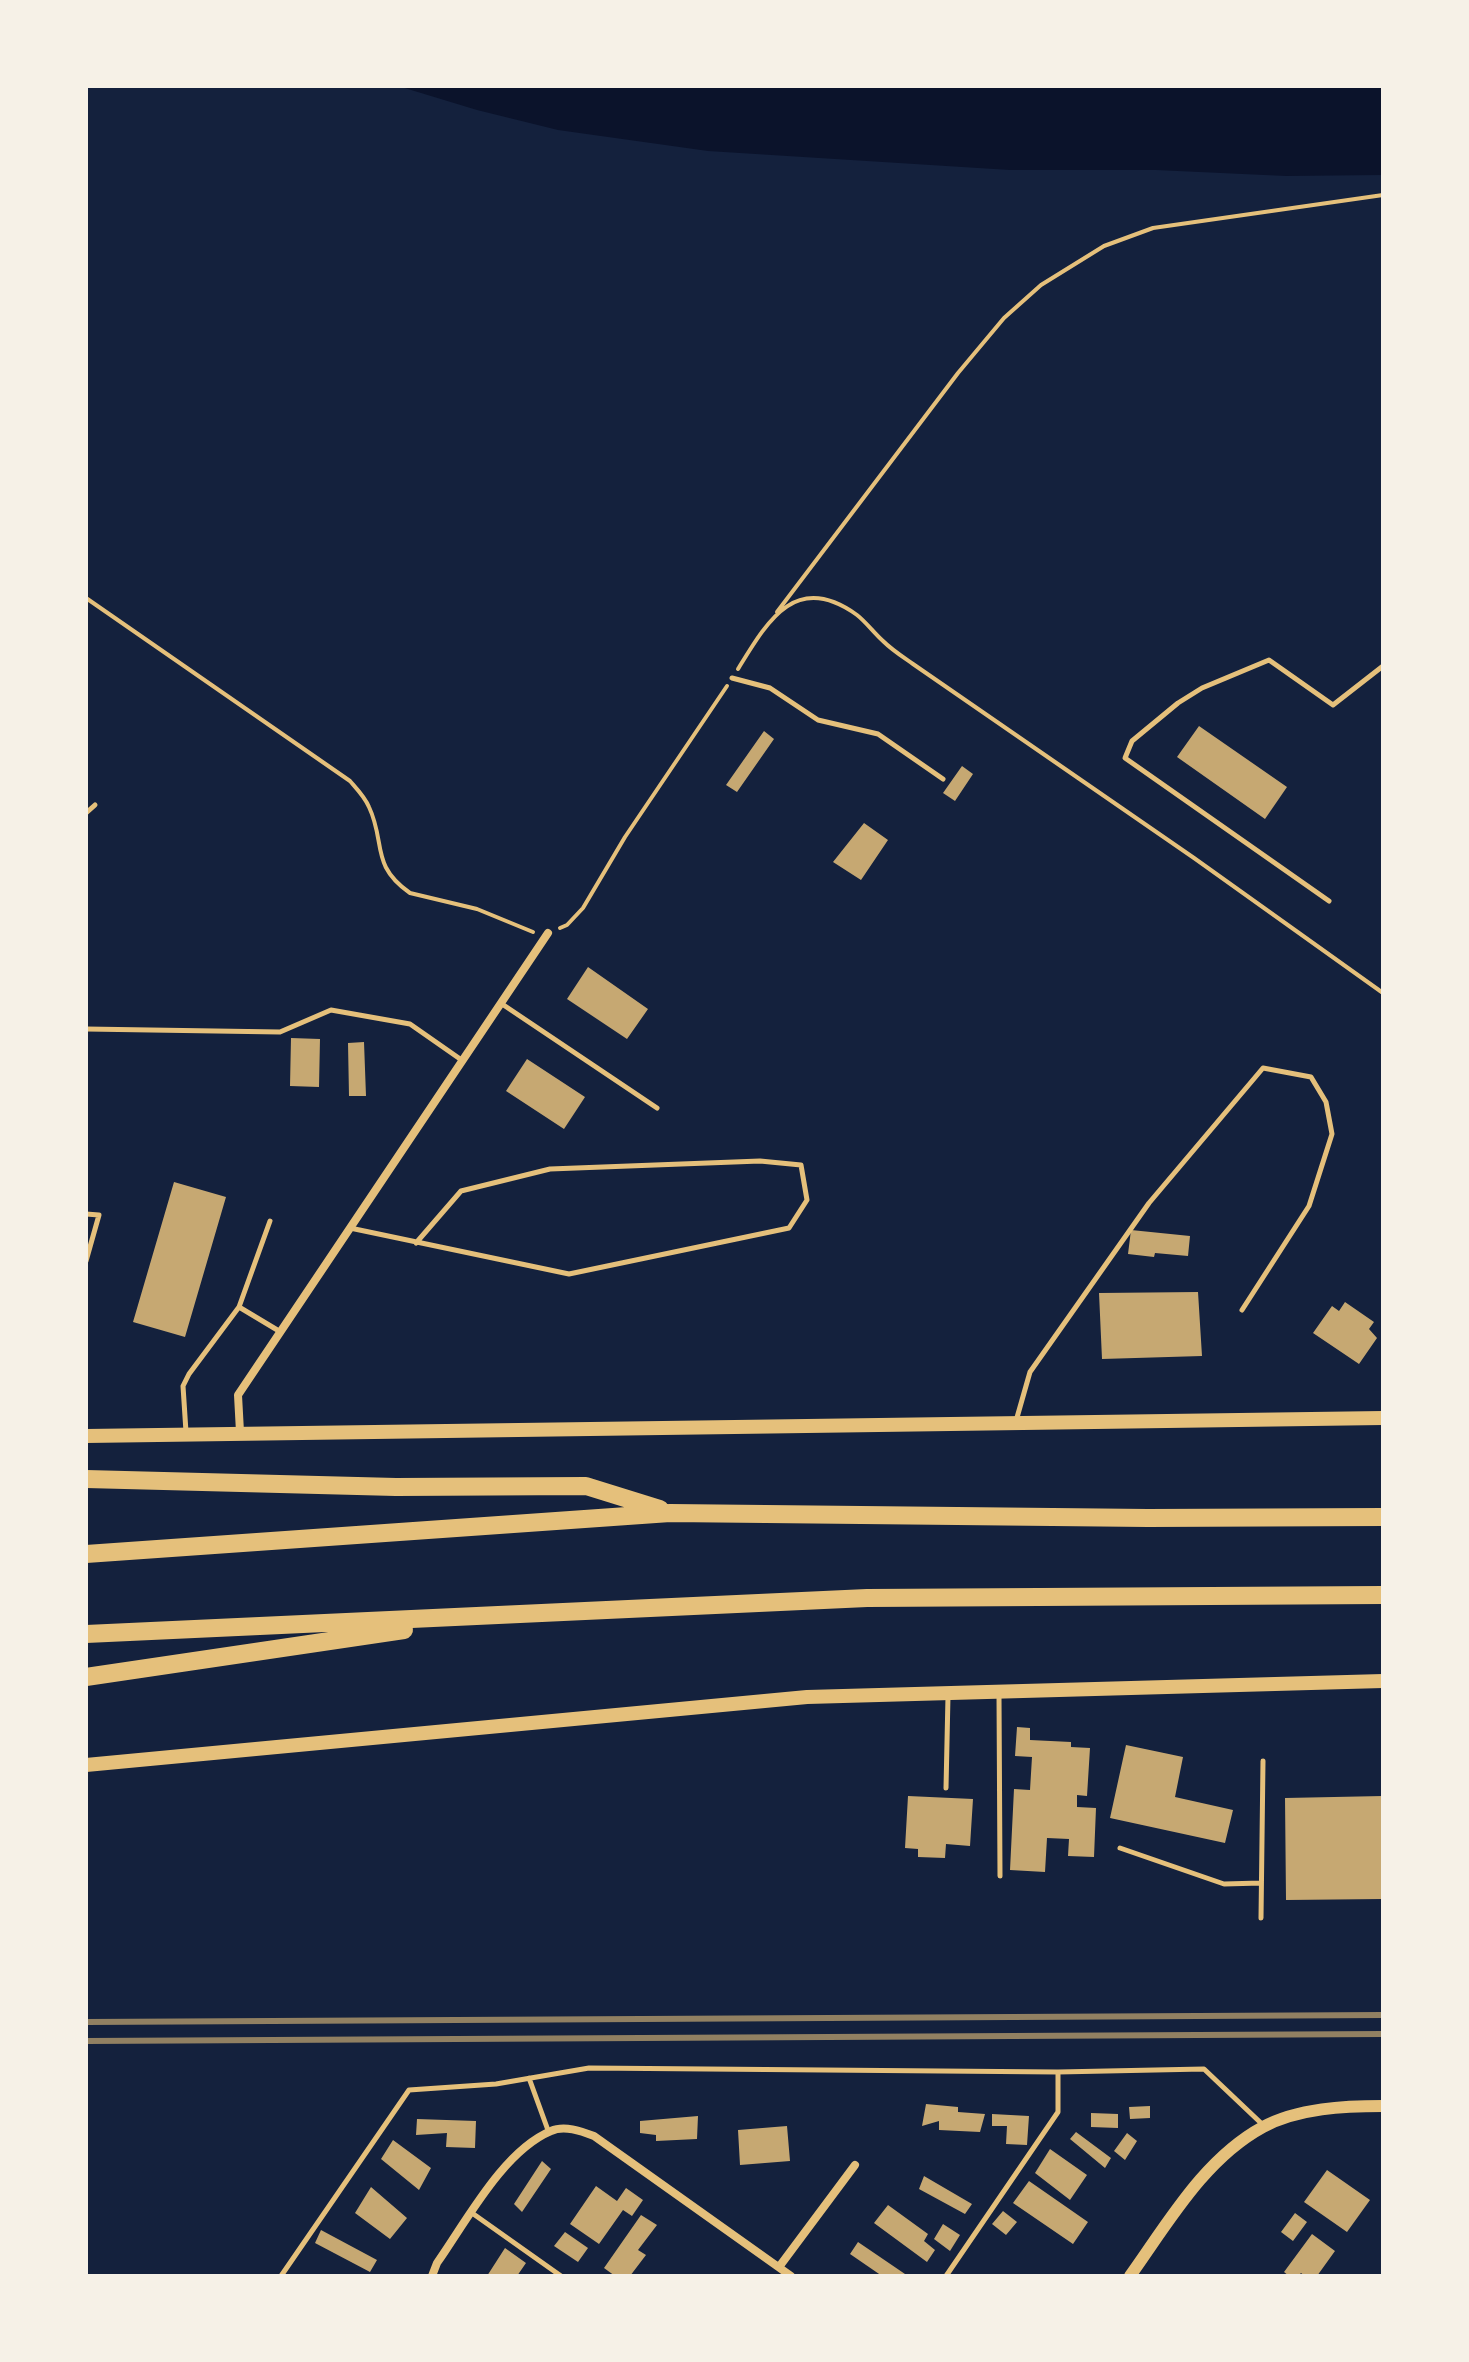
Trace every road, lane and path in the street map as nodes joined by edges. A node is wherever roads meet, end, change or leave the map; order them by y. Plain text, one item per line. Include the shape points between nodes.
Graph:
1 (1383, 195) edge
2 (86, 598) edge
3 (768, 624) junction
4 (1383, 666) edge
5 (732, 678) junction
6 (943, 779) dead end
7 (95, 805) dead end
8 (86, 813) edge
9 (1329, 901) dead end
10 (548, 933) junction
11 (1383, 993) edge
12 (502, 1004) junction
13 (86, 1029) edge
14 (463, 1061) junction
15 (657, 1108) dead end
16 (86, 1214) edge
17 (270, 1221) dead end
18 (349, 1228) junction
19 (416, 1243) junction
20 (86, 1261) edge
21 (239, 1307) junction
22 (1242, 1310) dead end
23 (279, 1331) junction
24 (1383, 1418) edge
25 (1015, 1422) junction
26 (240, 1432) junction
27 (186, 1433) junction
28 (86, 1436) edge
29 (86, 1479) edge
30 (670, 1513) junction
31 (1383, 1517) edge
32 (86, 1554) edge
33 (1383, 1595) edge
34 (449, 1617) junction
35 (86, 1634) edge
36 (86, 1677) edge
37 (1383, 1681) edge
38 (999, 1690) junction
39 (948, 1691) junction
40 (1263, 1761) dead end
41 (86, 1765) edge
42 (946, 1788) dead end
43 (1120, 1848) dead end
44 (1000, 1876) dead end
45 (1261, 1883) junction
46 (1261, 1918) dead end
47 (1058, 2072) junction
48 (529, 2078) junction
49 (1380, 2106) edge
50 (1264, 2126) junction
51 (549, 2133) junction
52 (855, 2165) dead end
53 (472, 2213) junction
54 (779, 2267) junction
55 (281, 2276) edge
56 (432, 2276) edge
57 (561, 2276) edge
58 (791, 2276) edge
59 (946, 2276) edge
60 (1130, 2276) edge

1 - 3 path via 1153,228 1104,246 1041,285 1004,318 958,373
2 - 10 path via 350,781 371,811 382,861 401,887 488,912 528,932
3 - 5 path
3 - 11 path via 795,601 811,596 833,600 859,616 886,645
4 - 9 lane via 1333,705 1269,660 1178,703 1132,741 1125,758
5 - 6 lane via 770,688 818,720 878,734
5 - 10 path via 583,908 567,925
7 - 8 lane
10 - 12 street
12 - 14 street
12 - 15 lane
13 - 14 lane via 280,1032 331,1010 410,1024
14 - 18 street
16 - 20 lane via 99,1215
17 - 21 lane
18 - 19 lane
18 - 23 street
19 - 19 lane via 569,1274 789,1228 807,1200 801,1165 760,1161 550,1169 461,1191
21 - 23 lane
21 - 27 lane via 183,1386
22 - 25 lane via 1309,1206 1332,1134 1326,1102 1311,1077 1263,1068 1149,1203 1030,1372
23 - 26 street via 238,1395
24 - 25 main road
25 - 26 main road
26 - 27 main road
27 - 28 main road
29 - 30 highway via 586,1486
30 - 31 highway
30 - 32 highway
33 - 34 highway via 867,1598
34 - 35 highway
34 - 36 highway via 417,1628
37 - 38 main road
38 - 39 main road
38 - 44 lane
39 - 41 main road via 807,1697
39 - 42 lane
40 - 45 lane
43 - 45 lane via 1224,1884
45 - 46 lane
47 - 48 lane via 589,2068
47 - 50 lane via 1204,2069
47 - 59 lane via 1058,2112
48 - 51 lane
48 - 55 lane via 409,2090
49 - 50 street via 1318,2110
50 - 60 street via 1225,2153 1189,2193
51 - 53 street via 507,2164
51 - 54 street via 579,2130 594,2136
52 - 54 street
53 - 56 street
53 - 57 lane
54 - 58 street

